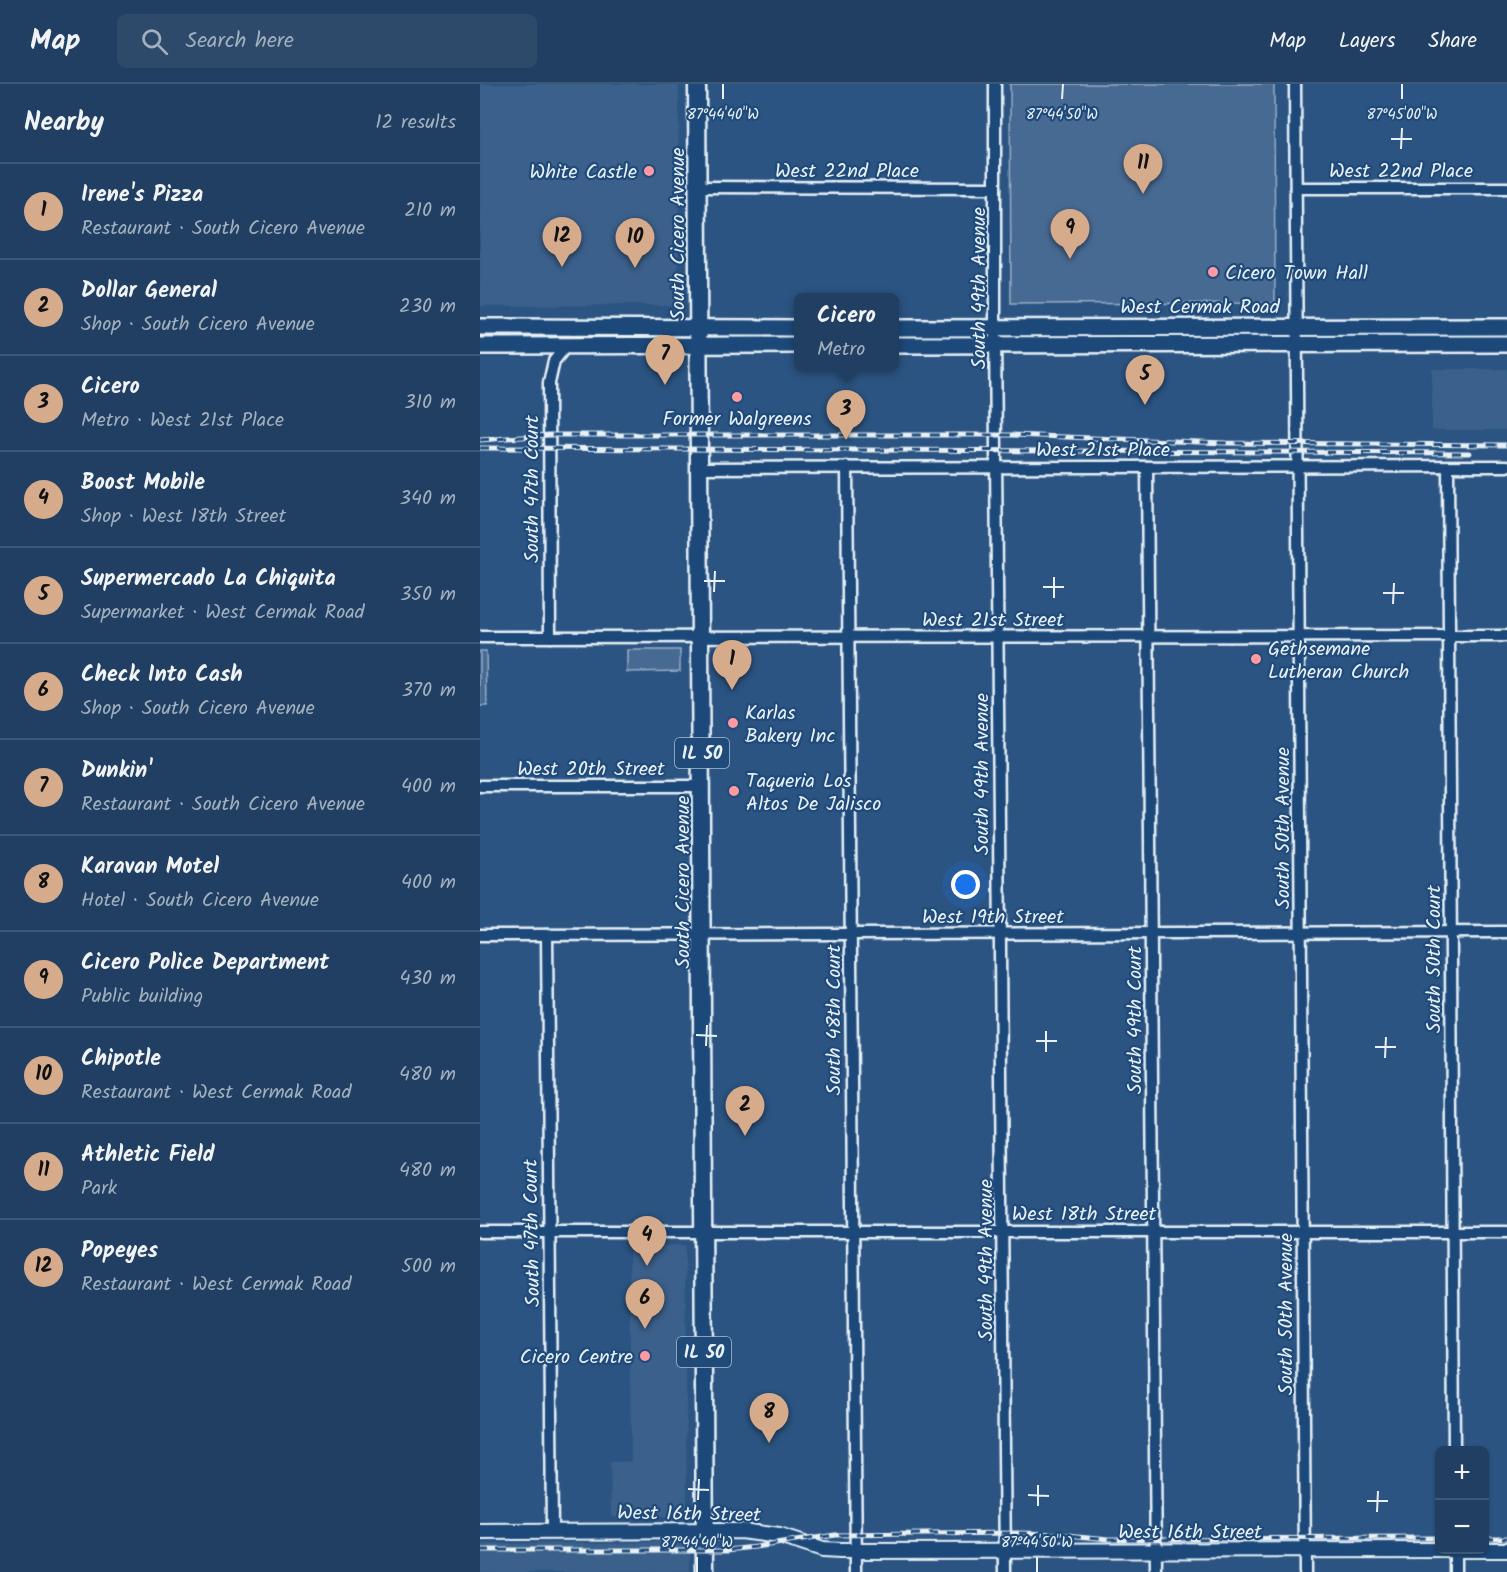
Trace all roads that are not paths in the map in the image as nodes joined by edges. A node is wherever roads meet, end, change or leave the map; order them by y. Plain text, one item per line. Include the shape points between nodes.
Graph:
1 (697, 84) edge
2 (995, 84) edge
3 (1295, 84) edge
4 (698, 187) junction
5 (995, 188) junction
6 (1296, 188) junction
7 (1507, 188) edge
8 (480, 327) edge
9 (1296, 327) junction
10 (1507, 327) edge
11 (699, 328) junction
12 (794, 328) edge
13 (899, 328) edge
14 (995, 328) junction
15 (1297, 344) junction
16 (1507, 344) edge
17 (794, 345) edge
18 (899, 345) edge
19 (995, 345) junction
20 (480, 346) edge
21 (566, 346) junction
22 (699, 346) junction
23 (1448, 466) junction
24 (1507, 466) edge
25 (847, 467) junction
26 (996, 467) junction
27 (1147, 467) junction
28 (1298, 467) junction
29 (700, 468) junction
30 (1150, 636) junction
31 (1299, 636) junction
32 (1449, 636) junction
33 (1507, 636) edge
34 (480, 637) edge
35 (550, 637) junction
36 (848, 637) junction
37 (998, 637) junction
38 (701, 638) junction
39 (480, 786) edge
40 (702, 786) junction
41 (1451, 932) junction
42 (1507, 932) edge
43 (1151, 933) junction
44 (1300, 933) junction
45 (703, 934) junction
46 (851, 934) junction
47 (1000, 934) junction
48 (480, 935) edge
49 (547, 935) junction
50 (549, 1231) junction
51 (853, 1231) junction
52 (1003, 1231) junction
53 (480, 1232) edge
54 (704, 1232) junction
55 (1153, 1232) junction
56 (1303, 1232) junction
57 (1453, 1232) junction
58 (1507, 1232) edge
59 (1454, 1446) edge
60 (552, 1531) junction
61 (705, 1531) junction
62 (480, 1532) edge
63 (1156, 1550) junction
64 (1305, 1550) junction
65 (1435, 1550) edge
66 (1489, 1550) edge
67 (1507, 1550) edge
68 (855, 1551) junction
69 (1005, 1551) junction
70 (1455, 1554) edge
71 (705, 1572) edge
72 (856, 1572) edge
73 (1005, 1572) edge
74 (1156, 1572) edge
75 (1305, 1572) edge
76 (1455, 1572) edge

1 - 4 main road, South Cicero Avenue / IL 50
2 - 5 street, South 49th Avenue
3 - 6 street, South 50th Avenue
4 - 5 street, West 22nd Place
4 - 11 main road, South Cicero Avenue / IL 50
5 - 14 street, South 49th Avenue
6 - 7 street, West 22nd Place
6 - 9 street, South 50th Avenue
8 - 11 main road
9 - 10 main road, West Cermak Road
9 - 14 main road, West Cermak Road
9 - 15 street, South 50th Avenue
11 - 12 main road
11 - 22 main road, South Cicero Avenue / IL 50
13 - 14 main road, West Cermak Road
14 - 19 street, South 49th Avenue
15 - 16 main road, West Cermak Road
15 - 19 main road, West Cermak Road
15 - 28 street, South 50th Avenue
17 - 22 main road
18 - 19 main road, West Cermak Road
19 - 26 street, South 49th Avenue
20 - 21 main road
21 - 22 main road
21 - 35 street, South 47th Court via 554,361 549,383
22 - 29 main road, South Cicero Avenue / IL 50
23 - 24 street, West 21st Place
23 - 28 street, West 21st Place
23 - 32 street, South 50th Court
25 - 26 street, West 21st Place
25 - 29 street, West 21st Place
25 - 36 street, South 48th Court
26 - 27 street, West 21st Place
26 - 37 street, South 49th Avenue
27 - 28 street, West 21st Place
27 - 30 street, South 49th Court
28 - 31 street, South 50th Avenue
29 - 38 main road, South Cicero Avenue / IL 50
30 - 31 street, West 21st Street
30 - 37 street, West 21st Street
30 - 43 street, South 49th Court
31 - 32 street, West 21st Street
31 - 44 street, South 50th Avenue
32 - 33 street, West 21st Street
32 - 41 street, South 50th Court
34 - 35 street, West 21st Street
35 - 38 street, West 21st Street
36 - 37 street, West 21st Street
36 - 38 street, West 21st Street
36 - 46 street, South 48th Court
37 - 47 street, South 49th Avenue
38 - 40 main road, South Cicero Avenue / IL 50
39 - 40 street, West 20th Street
40 - 45 main road, South Cicero Avenue / IL 50
41 - 42 street, West 19th Street
41 - 44 street, West 19th Street
41 - 57 street, South 50th Court
43 - 44 street, West 19th Street
43 - 47 street, West 19th Street
43 - 55 street, South 49th Court
44 - 56 street, South 50th Avenue
45 - 46 street, West 19th Street
45 - 49 street, West 19th Street
45 - 54 main road, South Cicero Avenue / IL 50
46 - 47 street, West 19th Street
46 - 51 street, South 48th Court
47 - 52 street, South 49th Avenue
48 - 49 street, West 19th Street
49 - 50 street, South 47th Court
50 - 53 street, West 18th Street
50 - 54 street, West 18th Street
50 - 60 street, South 47th Court
51 - 52 street, West 18th Street
51 - 54 street, West 18th Street
51 - 68 street, South 48th Court
52 - 55 street, West 18th Street
52 - 69 street, South 49th Avenue
54 - 61 main road, South Cicero Avenue / IL 50
55 - 56 street, West 18th Street
55 - 63 street, South 49th Court
56 - 57 street, West 18th Street
56 - 64 street, South 50th Avenue
57 - 58 street, West 18th Street
57 - 59 street, South 50th Court
60 - 61 street, West 16th Street
60 - 62 street, West 16th Street
61 - 68 street, West 16th Street via 758,1533 822,1550
61 - 71 main road, South Cicero Avenue / IL 50
63 - 64 street, West 16th Street
63 - 69 street, West 16th Street
63 - 74 street, South 49th Court
64 - 65 street, West 16th Street
64 - 75 street, South 50th Avenue
66 - 67 street, West 16th Street
68 - 69 street, West 16th Street
68 - 72 street, South 48th Court
69 - 73 street, South 49th Avenue
70 - 76 street

